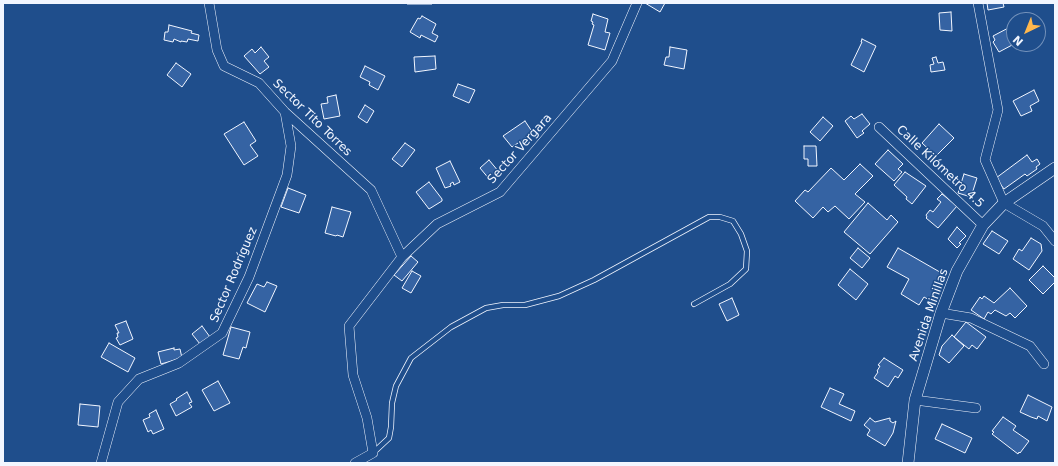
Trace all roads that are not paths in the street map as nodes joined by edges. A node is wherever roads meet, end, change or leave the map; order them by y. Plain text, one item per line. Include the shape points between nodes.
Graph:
1 (210, 3) edge
2 (638, 3) edge
3 (978, 3) edge
4 (285, 112) junction
5 (879, 127) dead end
6 (1055, 168) edge
7 (1004, 203) junction
8 (983, 225) junction
9 (1043, 226) junction
10 (1055, 228) edge
11 (1055, 241) edge
12 (402, 257) junction
13 (694, 304) dead end
14 (941, 313) junction
15 (1044, 364) dead end
16 (915, 400) junction
17 (976, 408) dead end
18 (372, 453) junction
19 (101, 463) edge
20 (356, 463) edge
21 (908, 463) edge

1 - 4 street, Sector Tito Torres via 217,50 224,66 259,83
2 - 12 street, Sector Vergara via 612,61 500,192 437,224
3 - 7 street via 998,110 985,160
4 - 12 street, Sector Tito Torres via 371,190
4 - 19 street, Sector Rodríguez via 290,146 287,175 249,277 222,333 179,363 139,379 118,402
5 - 8 street, Calle Kilómetro 4.5
6 - 7 street, Avenida Minillas
7 - 8 street, Avenida Minillas
7 - 9 street
8 - 14 street, Avenida Minillas via 957,271
9 - 10 street
9 - 11 street
12 - 18 street, Sector Vergara via 349,326 353,375 367,418
13 - 18 lane via 730,284 746,269 747,251 733,221 709,217 594,280 559,296 525,305 486,308 451,327 411,358 396,386 389,438
14 - 15 street via 970,318 1030,346
14 - 16 street, Avenida Minillas
16 - 17 street
16 - 21 street, Avenida Minillas
18 - 20 street

